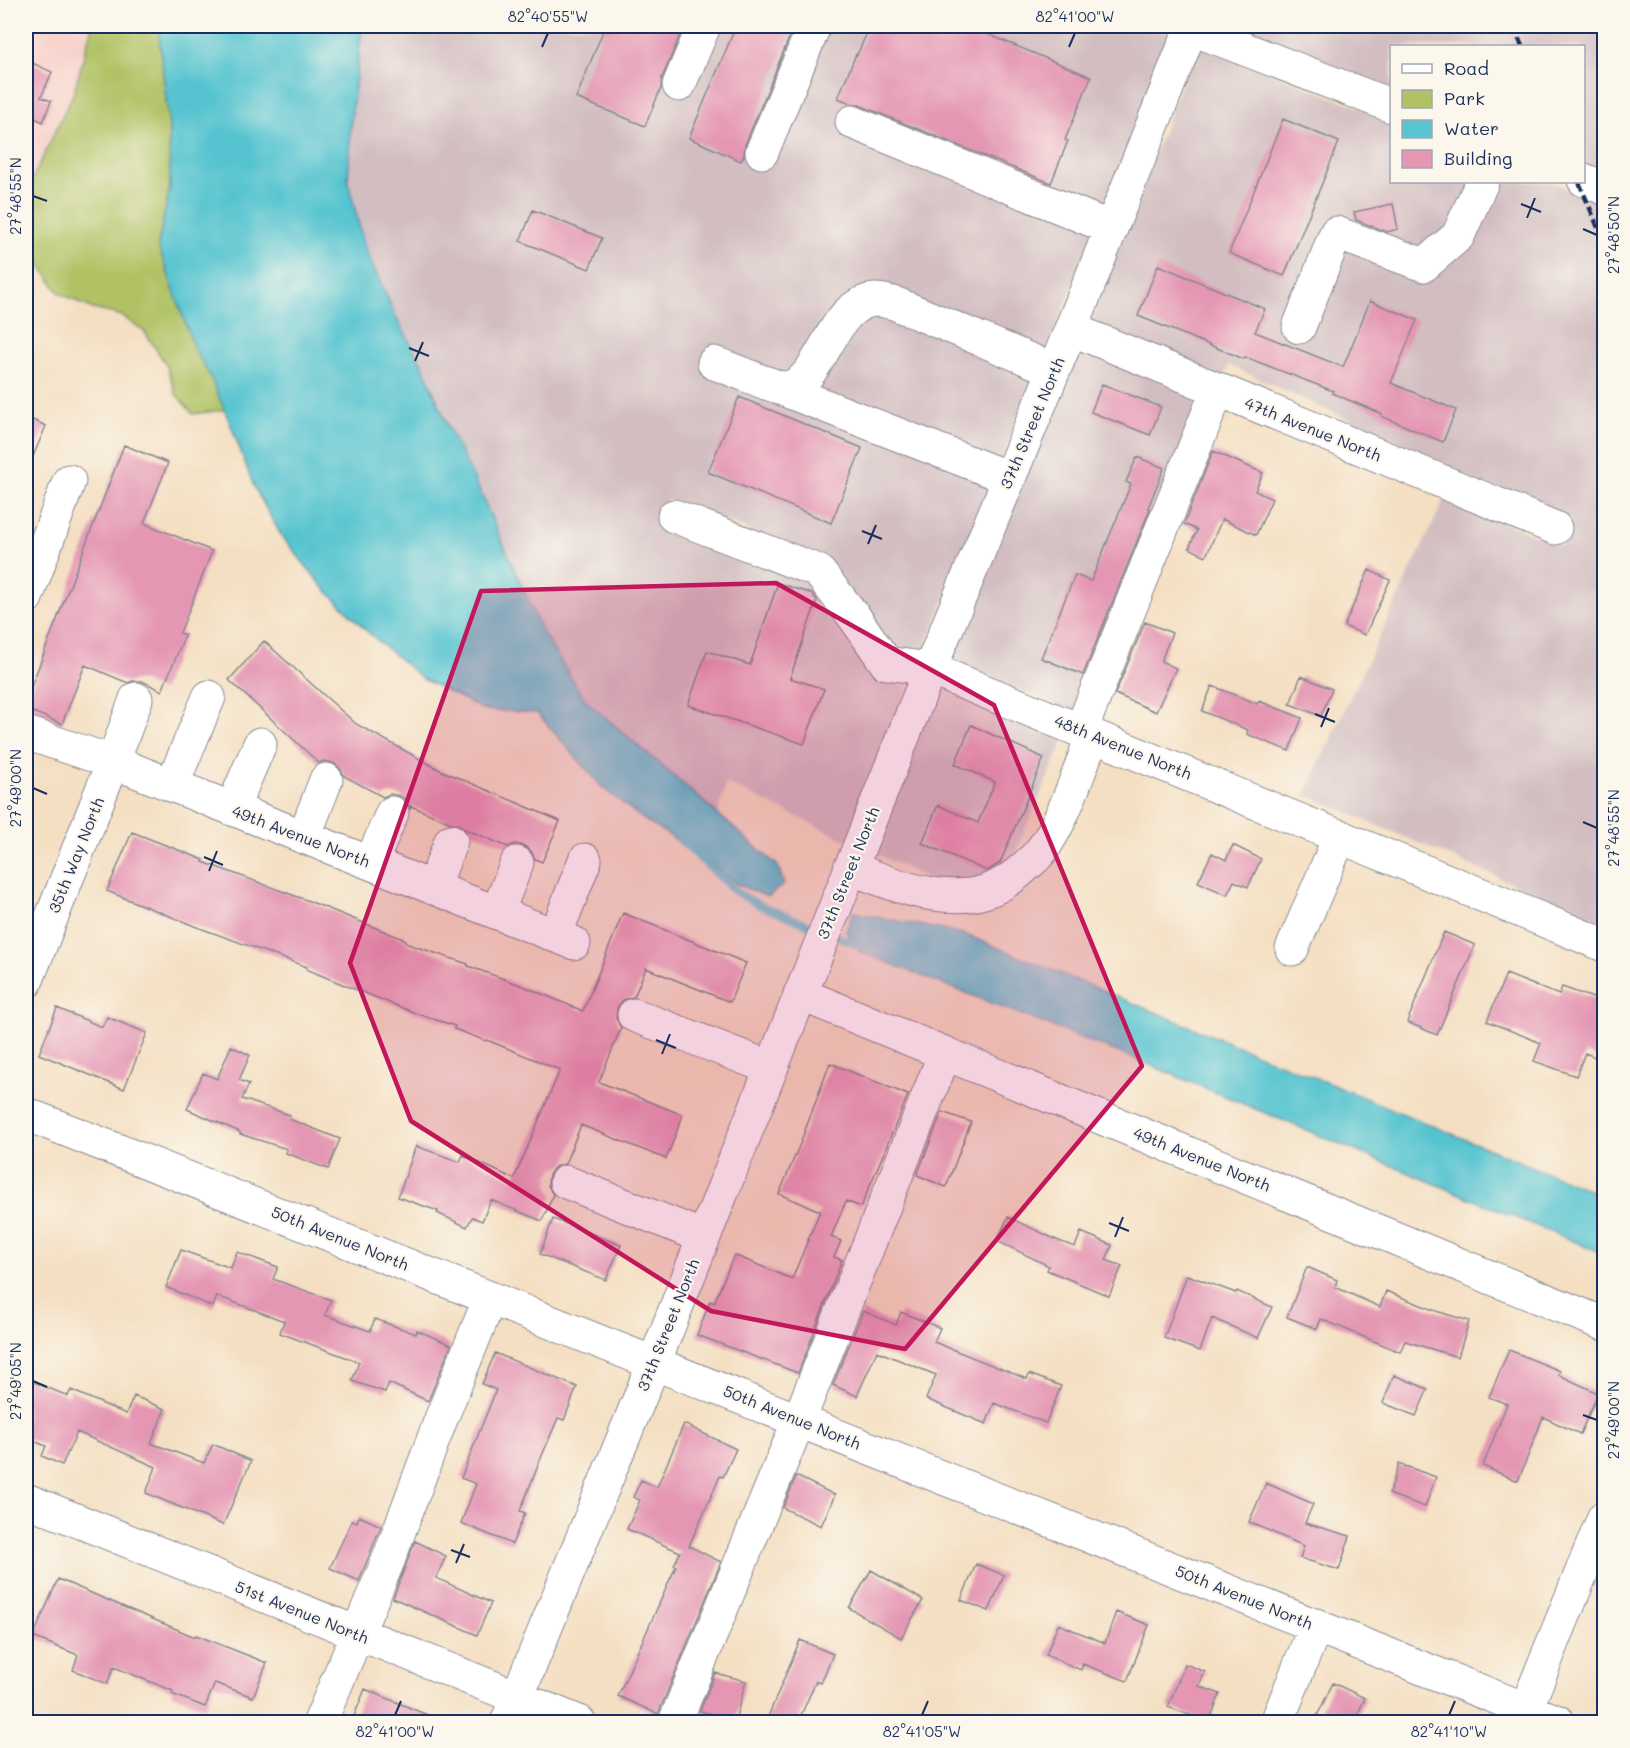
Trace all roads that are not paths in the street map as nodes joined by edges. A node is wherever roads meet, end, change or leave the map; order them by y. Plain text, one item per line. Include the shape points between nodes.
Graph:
1 (704, 26) edge
2 (814, 26) edge
3 (1190, 26) edge
4 (679, 86) dead end
5 (1390, 105) edge
6 (852, 122) dead end
7 (762, 152) dead end
8 (1585, 180) edge
9 (1482, 183) edge
10 (1605, 188) edge
11 (1112, 228) junction
12 (1299, 327) dead end
13 (1071, 329) junction
14 (714, 363) dead end
15 (1054, 370) junction
16 (782, 389) junction
17 (1218, 389) junction
18 (1009, 478) junction
19 (69, 481) dead end
20 (674, 516) dead end
21 (1556, 528) dead end
22 (26, 598) edge
23 (930, 669) junction
24 (209, 697) dead end
25 (136, 699) dead end
26 (1087, 732) junction
27 (26, 733) edge
28 (260, 744) dead end
29 (113, 762) junction
30 (326, 780) dead end
31 (172, 785) junction
32 (232, 809) junction
33 (392, 813) dead end
34 (1340, 836) junction
35 (304, 837) junction
36 (451, 841) dead end
37 (585, 860) dead end
38 (371, 863) junction
39 (517, 863) dead end
40 (845, 880) junction
41 (433, 888) junction
42 (497, 913) junction
43 (1605, 945) edge
44 (1292, 949) dead end
45 (26, 982) edge
46 (804, 983) junction
47 (634, 1015) dead end
48 (945, 1053) junction
49 (771, 1068) junction
50 (26, 1114) edge
51 (566, 1182) dead end
52 (704, 1237) junction
53 (490, 1298) junction
54 (1605, 1323) edge
55 (654, 1363) junction
56 (799, 1420) junction
57 (26, 1500) edge
58 (1605, 1517) edge
59 (1316, 1625) junction
60 (357, 1634) junction
61 (1526, 1709) junction
62 (512, 1710) edge
63 (320, 1722) edge
64 (579, 1722) edge
65 (675, 1722) edge
66 (1277, 1722) edge
67 (1558, 1722) edge

1 - 4 street
2 - 7 street
3 - 5 street
3 - 11 street, 37th Street North
6 - 11 street
8 - 10 street
9 - 12 street via 1458,236 1424,265 1336,233
11 - 13 street, 37th Street North
13 - 15 street, 37th Street North
13 - 17 street, 47th Avenue North
14 - 16 street
15 - 16 street via 903,307 877,300 851,311 837,325 806,377 795,386
15 - 18 street, 37th Street North
16 - 18 street
17 - 21 street, 47th Avenue North
17 - 26 street
18 - 23 street, 37th Street North
19 - 22 street
20 - 23 street, 48th Avenue North via 818,571 886,663
23 - 26 street, 48th Avenue North
23 - 40 street, 37th Street North
24 - 31 street
25 - 29 street, 35th Way North
26 - 34 street, 48th Avenue North
26 - 40 street via 1059,821 1041,852 1000,886 978,895 954,896 884,880
27 - 29 street, 49th Avenue North
28 - 32 street
29 - 31 street, 49th Avenue North
29 - 45 street, 35th Way North
30 - 35 street
31 - 32 street, 49th Avenue North
32 - 35 street, 49th Avenue North
33 - 38 street
34 - 43 street, 48th Avenue North
34 - 44 street
35 - 38 street, 49th Avenue North
36 - 41 street
37 - 42 street, 49th Avenue North via 565,940
38 - 41 street, 49th Avenue North
39 - 42 street
40 - 46 street, 37th Street North
41 - 42 street, 49th Avenue North
46 - 48 street, 49th Avenue North
46 - 49 street, 37th Street North
47 - 49 street
48 - 54 street, 49th Avenue North
48 - 56 street
49 - 52 street, 37th Street North
50 - 53 street, 50th Avenue North
51 - 52 street
52 - 55 street, 37th Street North
53 - 55 street, 50th Avenue North
53 - 60 street
55 - 56 street, 50th Avenue North
55 - 62 street, 37th Street North
56 - 59 street, 50th Avenue North
56 - 65 street
57 - 60 street, 51st Avenue North
58 - 61 street
59 - 61 street, 50th Avenue North
59 - 66 street
60 - 62 street, 51st Avenue North
60 - 63 street
61 - 67 street, 50th Avenue North
62 - 64 street, 51st Avenue North

